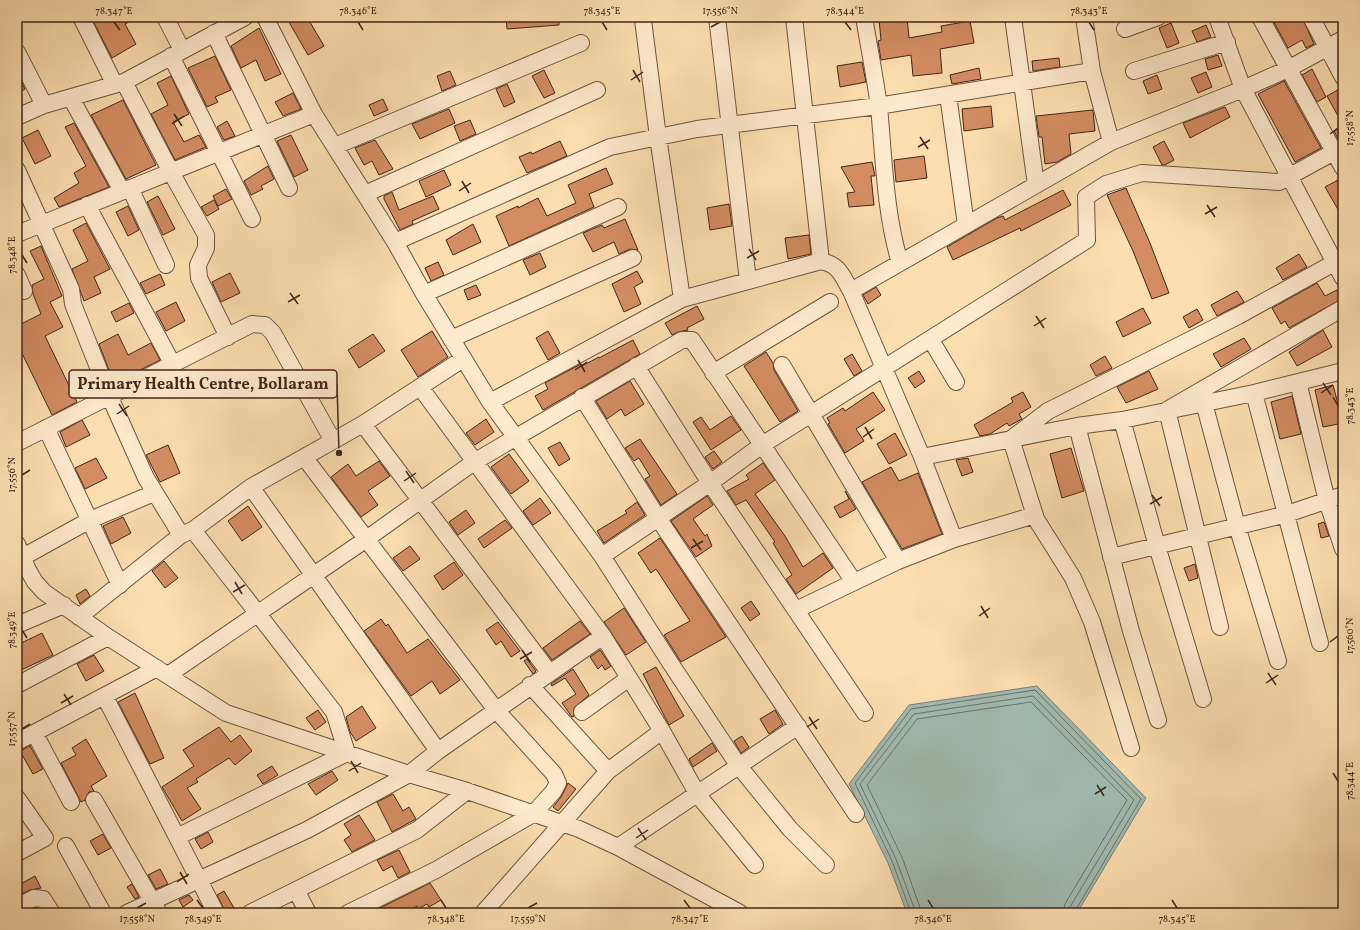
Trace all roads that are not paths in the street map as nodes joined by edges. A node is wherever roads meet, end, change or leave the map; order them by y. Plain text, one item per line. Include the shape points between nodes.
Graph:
1 (81, 17) edge
2 (165, 17) edge
3 (245, 17) edge
4 (265, 17) edge
5 (717, 17) edge
6 (794, 17) edge
7 (864, 17) edge
8 (1013, 17) edge
9 (1084, 17) edge
10 (1158, 17) edge
11 (1217, 17) edge
12 (1260, 17) edge
13 (1311, 17) edge
14 (643, 20) dead end
15 (1125, 29) dead end
16 (214, 33) junction
17 (1343, 39) edge
18 (1227, 42) junction
19 (582, 43) dead end
20 (1328, 48) junction
21 (17, 52) edge
22 (176, 53) junction
23 (1288, 69) junction
24 (1134, 71) dead end
25 (1092, 72) junction
26 (1343, 77) edge
27 (119, 83) junction
28 (1022, 83) junction
29 (1243, 89) junction
30 (597, 90) dead end
31 (948, 95) junction
32 (71, 98) junction
33 (44, 105) junction
34 (878, 106) junction
35 (314, 114) junction
36 (805, 116) junction
37 (17, 117) edge
38 (729, 125) junction
39 (263, 135) junction
40 (658, 137) junction
41 (1112, 142) junction
42 (335, 146) junction
43 (1339, 149) edge
44 (218, 153) junction
45 (1343, 168) edge
46 (17, 170) edge
47 (171, 172) junction
48 (1289, 177) junction
49 (1036, 185) junction
50 (289, 188) dead end
51 (126, 190) junction
52 (365, 194) junction
53 (87, 205) junction
54 (618, 207) dead end
55 (252, 219) dead end
56 (42, 224) junction
57 (966, 225) junction
58 (17, 234) edge
59 (395, 242) junction
60 (633, 258) dead end
61 (821, 260) junction
62 (1339, 261) edge
63 (900, 263) junction
64 (166, 265) dead end
65 (17, 275) edge
66 (1343, 278) edge
67 (748, 281) junction
68 (24, 291) dead end
69 (851, 291) junction
70 (424, 294) junction
71 (682, 299) junction
72 (830, 302) dead end
73 (1343, 308) edge
74 (228, 337) junction
75 (451, 339) junction
76 (931, 340) junction
77 (463, 359) junction
78 (172, 363) junction
79 (782, 365) dead end
80 (636, 366) junction
81 (884, 370) junction
82 (713, 373) junction
83 (1342, 376) edge
84 (956, 382) dead end
85 (1298, 382) junction
86 (420, 387) junction
87 (1254, 393) junction
88 (109, 395) junction
89 (582, 397) junction
90 (490, 402) junction
91 (1204, 403) junction
92 (1167, 410) junction
93 (811, 414) junction
94 (1122, 420) junction
95 (363, 424) junction
96 (1076, 426) junction
97 (46, 428) junction
98 (514, 437) junction
99 (1011, 439) junction
100 (333, 441) junction
101 (17, 443) edge
102 (762, 445) junction
103 (304, 457) junction
104 (922, 457) junction
105 (474, 462) junction
106 (710, 483) junction
107 (251, 487) junction
108 (154, 493) junction
109 (1343, 495) edge
110 (421, 500) junction
111 (1327, 501) junction
112 (1287, 514) junction
113 (1035, 515) junction
114 (658, 518) junction
115 (90, 520) junction
116 (1237, 526) junction
117 (187, 533) junction
118 (1197, 536) junction
119 (954, 539) junction
120 (366, 540) junction
121 (1157, 546) junction
122 (1343, 549) edge
123 (20, 551) edge
124 (602, 556) junction
125 (1111, 557) junction
126 (898, 561) junction
127 (313, 574) junction
128 (854, 582) junction
129 (120, 585) junction
130 (64, 604) junction
131 (796, 610) junction
132 (258, 614) junction
133 (80, 617) junction
134 (17, 625) edge
135 (1220, 627) dead end
136 (603, 636) junction
137 (108, 637) junction
138 (1320, 643) dead end
139 (1278, 661) dead end
140 (162, 672) junction
141 (549, 672) junction
142 (629, 678) junction
143 (17, 685) edge
144 (530, 685) junction
145 (105, 697) junction
146 (1202, 699) dead end
147 (496, 710) junction
148 (582, 712) dead end
149 (865, 713) dead end
150 (1158, 720) dead end
151 (798, 726) junction
152 (662, 731) junction
153 (35, 734) junction
154 (17, 742) edge
155 (1131, 748) dead end
156 (438, 751) junction
157 (347, 753) junction
158 (738, 765) junction
159 (608, 772) junction
160 (409, 774) junction
161 (468, 791) junction
162 (698, 795) junction
163 (17, 798) edge
164 (94, 800) dead end
165 (71, 802) dead end
166 (533, 814) junction
167 (856, 814) dead end
168 (561, 823) junction
169 (177, 837) junction
170 (66, 846) dead end
171 (618, 847) junction
172 (17, 853) edge
173 (755, 865) dead end
174 (826, 865) dead end
175 (199, 878) junction
176 (296, 890) junction
177 (17, 907) edge
178 (156, 907) edge
179 (52, 913) edge
180 (103, 913) edge
181 (127, 913) edge
182 (216, 913) edge
183 (250, 913) edge
184 (308, 913) edge
185 (348, 913) edge
186 (483, 913) edge
187 (740, 913) edge

1 - 27 street
2 - 22 street
3 - 16 street
4 - 35 street
5 - 38 street
6 - 36 street
7 - 34 street
8 - 28 street
9 - 25 street
10 - 15 street
11 - 18 street
12 - 23 street
13 - 20 street
14 - 40 street
16 - 22 street
16 - 39 street
17 - 20 street
18 - 24 street
18 - 29 street
19 - 42 street
20 - 23 street
20 - 26 street
21 - 33 street
22 - 27 street
22 - 44 street
23 - 29 street
23 - 43 street
25 - 28 street
25 - 41 street
27 - 32 street
27 - 47 street
28 - 31 street
28 - 49 street
29 - 41 street
29 - 48 street
30 - 52 street
31 - 34 street
31 - 57 street
32 - 33 street
32 - 51 street
33 - 37 street
34 - 36 street
34 - 63 street via 885,177 895,247
35 - 39 street
35 - 42 street
36 - 38 street
36 - 61 street
38 - 40 street
38 - 67 street
39 - 44 street
39 - 50 street
40 - 59 street via 610,148
40 - 71 street
41 - 49 street
42 - 52 street
43 - 45 street
43 - 48 street
44 - 47 street
44 - 55 street
46 - 56 street
47 - 51 street
47 - 74 street via 206,235 206,248 198,265 199,278
48 - 62 street
48 - 76 street via 1279,182 1142,174 1106,184 1086,197 1088,240
49 - 57 street
51 - 53 street
51 - 64 street
52 - 59 street
53 - 56 street
53 - 78 street
54 - 70 street
56 - 58 street
56 - 88 street via 71,288 73,304
57 - 63 street
59 - 70 street
60 - 75 street
61 - 67 street
61 - 69 street via 833,263 840,270
62 - 66 street
62 - 99 street via 1238,316 1048,411
63 - 69 street
65 - 68 street
67 - 71 street
69 - 81 street
70 - 75 street
71 - 90 street
72 - 82 street
73 - 92 street
74 - 78 street
74 - 100 street via 252,324 265,325 277,340
75 - 77 street
76 - 81 street
76 - 84 street
77 - 86 street
77 - 90 street
78 - 88 street
79 - 93 street
80 - 82 street via 688,339 692,340
80 - 89 street
80 - 106 street
81 - 93 street
81 - 104 street
82 - 102 street
83 - 85 street
85 - 87 street
85 - 111 street
86 - 95 street
86 - 105 street
87 - 91 street
87 - 112 street
88 - 97 street
88 - 108 street
89 - 98 street
89 - 114 street
90 - 98 street
91 - 92 street
91 - 116 street
92 - 94 street
92 - 118 street
93 - 102 street
93 - 126 street
94 - 96 street
94 - 121 street
95 - 100 street
95 - 110 street
96 - 99 street
96 - 125 street
97 - 101 street
97 - 115 street
98 - 105 street
98 - 124 street
99 - 104 street
99 - 113 street
100 - 103 street
102 - 106 street
102 - 128 street
103 - 107 street
103 - 120 street
104 - 119 street
105 - 110 street
105 - 136 street
106 - 114 street
106 - 131 street
107 - 117 street
107 - 127 street
108 - 115 street
108 - 117 street via 164,509
109 - 111 street
110 - 120 street
110 - 141 street
111 - 112 street
111 - 122 street
112 - 116 street
112 - 138 street
113 - 119 street
113 - 155 street via 1044,535 1073,578 1092,622
114 - 124 street
114 - 151 street
115 - 123 street
115 - 129 street
116 - 118 street
116 - 139 street
117 - 129 street
117 - 132 street
118 - 121 street
118 - 135 street
119 - 126 street
120 - 127 street
120 - 147 street
121 - 125 street
121 - 146 street
123 - 130 street via 35,582 44,592
124 - 158 street
125 - 150 street
126 - 128 street
127 - 132 street
127 - 156 street
128 - 131 street
129 - 133 street
130 - 133 street
130 - 134 street
131 - 149 street
132 - 140 street
132 - 157 street via 334,712
133 - 137 street
136 - 141 street
136 - 142 street
137 - 140 street
137 - 143 street
140 - 145 street
140 - 157 street via 226,713
141 - 144 street
142 - 148 street
142 - 152 street
144 - 147 street
144 - 159 street
145 - 153 street
145 - 169 street
147 - 156 street
147 - 166 street via 554,774 558,783
151 - 158 street
151 - 167 street
152 - 159 street
152 - 162 street
153 - 154 street
153 - 165 street
156 - 160 street
157 - 160 street
157 - 169 street
158 - 162 street
158 - 174 street via 790,829
159 - 168 street
160 - 161 street
160 - 175 street via 307,830
161 - 166 street
161 - 176 street via 417,830
162 - 171 street
162 - 173 street
163 - 172 street via 45,838
164 - 178 street
166 - 168 street
166 - 185 street via 436,870
168 - 171 street
168 - 186 street
169 - 175 street
170 - 180 street
171 - 187 street
175 - 178 street
175 - 182 street
176 - 183 street
176 - 184 street
177 - 179 street via 34,898 44,900
178 - 181 street

